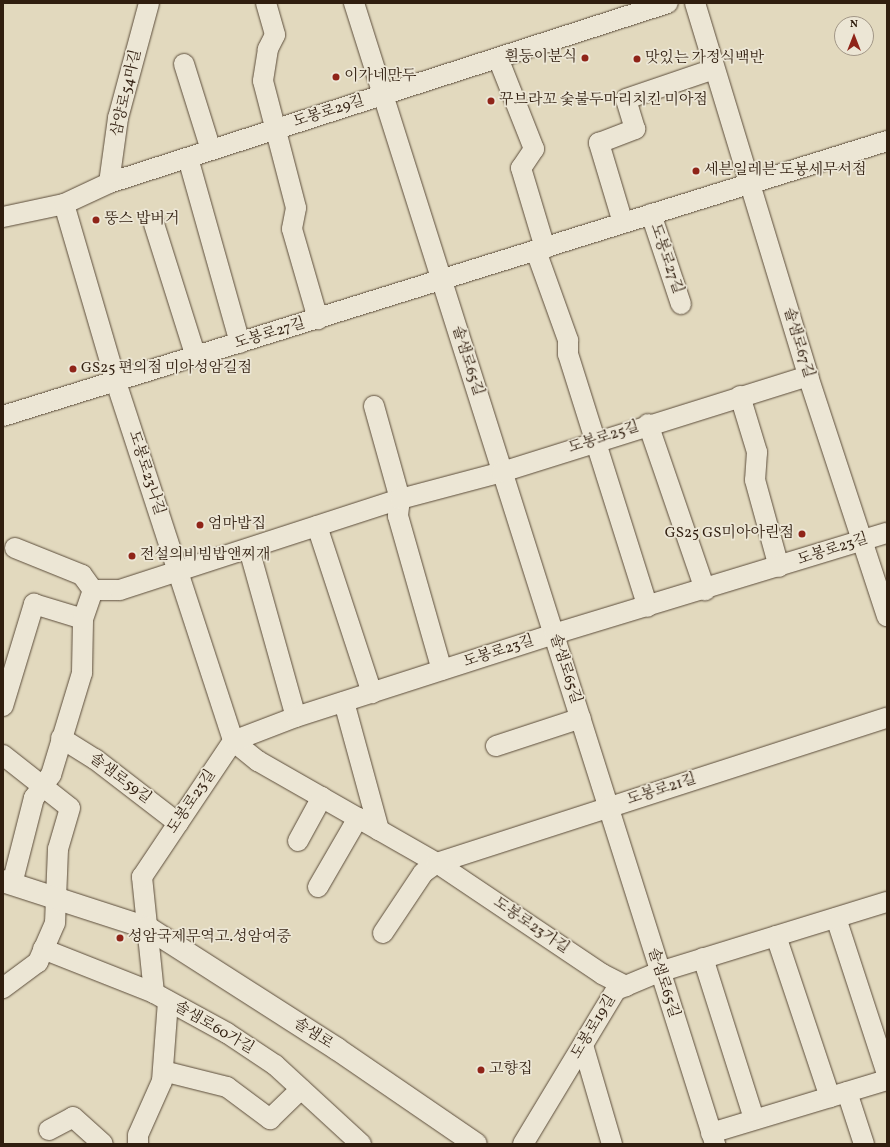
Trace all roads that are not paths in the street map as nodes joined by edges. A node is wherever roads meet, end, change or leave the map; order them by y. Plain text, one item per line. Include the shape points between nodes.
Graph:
1 (149, 3) edge
2 (266, 3) edge
3 (354, 3) edge
4 (668, 3) edge
5 (694, 3) edge
6 (614, 11) edge
7 (498, 58) junction
8 (184, 64) dead end
9 (714, 69) junction
10 (382, 95) junction
11 (274, 130) junction
12 (887, 141) edge
13 (212, 150) junction
14 (188, 158) junction
15 (109, 183) junction
16 (749, 183) junction
17 (64, 204) junction
18 (651, 214) junction
19 (3, 217) edge
20 (623, 223) junction
21 (154, 224) dead end
22 (541, 250) junction
23 (442, 281) junction
24 (681, 304) dead end
25 (318, 319) junction
26 (240, 344) junction
27 (196, 357) junction
28 (808, 376) junction
29 (116, 382) junction
30 (740, 396) junction
31 (374, 406) dead end
32 (3, 416) edge
33 (648, 424) junction
34 (594, 441) junction
35 (502, 472) junction
36 (400, 499) junction
37 (317, 526) junction
38 (887, 533) edge
39 (862, 540) junction
40 (15, 548) dead end
41 (249, 549) junction
42 (779, 567) junction
43 (177, 572) junction
44 (93, 590) junction
45 (705, 590) junction
46 (648, 606) junction
47 (887, 616) edge
48 (83, 619) junction
49 (554, 634) junction
50 (442, 670) junction
51 (372, 693) junction
52 (344, 702) junction
53 (3, 706) edge
54 (296, 717) junction
55 (581, 718) junction
56 (887, 718) edge
57 (62, 738) junction
58 (233, 741) junction
59 (496, 746) dead end
60 (3, 755) edge
61 (42, 786) junction
62 (322, 797) junction
63 (609, 807) junction
64 (358, 818) junction
65 (178, 823) junction
66 (379, 830) junction
67 (298, 841) dead end
68 (437, 863) junction
69 (8, 882) edge
70 (318, 887) dead end
71 (58, 900) junction
72 (887, 902) edge
73 (836, 918) junction
74 (148, 928) junction
75 (383, 933) dead end
76 (776, 936) junction
77 (43, 949) junction
78 (703, 958) junction
79 (659, 972) junction
80 (626, 986) junction
81 (3, 988) edge
82 (161, 997) junction
83 (583, 1045) junction
84 (163, 1071) junction
85 (887, 1074) edge
86 (887, 1080) edge
87 (301, 1089) junction
88 (839, 1094) junction
89 (754, 1120) junction
90 (49, 1130) dead end
91 (713, 1138) edge
92 (103, 1144) edge
93 (138, 1144) edge
94 (361, 1144) edge
95 (476, 1144) edge
96 (523, 1144) edge
97 (612, 1144) edge
98 (864, 1144) edge

1 - 15 street, 삼양로54마길 via 118,118
2 - 11 street, 도봉로29길 via 275,35 268,49 263,82
3 - 10 street, 솔샘로65길
4 - 6 street, 도봉로29길
5 - 9 street, 솔샘로67길
6 - 7 street, 도봉로29길
7 - 10 street, 도봉로29길
7 - 22 street via 534,149 521,168
8 - 13 street
9 - 16 street, 솔샘로67길
9 - 20 street via 626,99 635,129 599,143
10 - 11 street, 도봉로29길
10 - 23 street, 솔샘로65길
11 - 13 street, 도봉로29길
11 - 25 street, 도봉로29길 via 296,208 292,229
12 - 16 street, 도봉로27길
13 - 14 street, 도봉로29길
14 - 15 street, 도봉로29길
14 - 26 street
15 - 17 street, 도봉로29길
16 - 18 street, 도봉로27길
16 - 28 street, 솔샘로67길
17 - 19 street, 도봉로29길
17 - 29 street, 도봉로23나길
18 - 20 street, 도봉로27길
18 - 24 street, 도봉로27길
20 - 22 street, 도봉로27길
21 - 27 street
22 - 23 street, 도봉로27길
22 - 34 street
23 - 25 street, 도봉로27길
23 - 35 street, 솔샘로65길
25 - 26 street, 도봉로27길
26 - 27 street, 도봉로27길
27 - 29 street, 도봉로27길
28 - 30 street, 도봉로25길
28 - 39 street, 솔샘로67길
29 - 32 street, 도봉로27길
29 - 43 street, 도봉로23나길
30 - 33 street, 도봉로25길
30 - 42 street, 도봉로23길 via 757,452 756,480
31 - 36 street
33 - 34 street, 도봉로25길
33 - 45 street
34 - 35 street, 도봉로25길
34 - 46 street
35 - 36 street, 도봉로25길
35 - 49 street, 솔샘로65길
36 - 37 street, 도봉로25길
36 - 50 street via 398,516
37 - 41 street, 도봉로25길
37 - 51 street
38 - 39 street, 도봉로23길
39 - 42 street, 도봉로23길
39 - 47 street, 솔샘로67길
40 - 44 street via 82,575
41 - 43 street, 도봉로25길
41 - 54 street
42 - 45 street, 도봉로23길
43 - 44 street via 120,590
43 - 58 street, 도봉로23나길
44 - 48 street
45 - 46 street, 도봉로23길
46 - 49 street, 도봉로23길
48 - 53 street via 34,604
48 - 57 street via 82,673
49 - 50 street, 도봉로23길
49 - 55 street, 솔샘로65길
50 - 51 street, 도봉로23길
51 - 52 street, 도봉로23길
52 - 54 street, 도봉로23길
52 - 66 street
54 - 58 street, 도봉로23길
55 - 59 street, 솔샘로65길
55 - 63 street, 솔샘로65길
56 - 63 street, 도봉로21길
57 - 61 street via 51,775
57 - 65 street, 솔샘로59길 via 95,759
58 - 62 street, 도봉로23가길 via 258,761
58 - 65 street, 도봉로23길
60 - 61 street
61 - 69 street via 34,798
61 - 71 street via 70,808 58,849
62 - 64 street, 도봉로23가길
62 - 67 street
63 - 68 street, 도봉로21길
63 - 79 street, 솔샘로65길
64 - 66 street, 도봉로23가길
64 - 70 street
65 - 74 street, 도봉로23길 via 142,877
66 - 68 street, 도봉로23가길
68 - 75 street via 423,872
68 - 80 street, 도봉로23가길 via 602,974
69 - 71 main road, 솔샘로
71 - 74 main road, 솔샘로
71 - 77 street via 55,923
72 - 73 street, 도봉로19길
73 - 76 street, 도봉로19길
73 - 85 street
74 - 82 street
74 - 95 main road, 솔샘로 via 337,1049
76 - 78 street, 도봉로19길
76 - 88 street
77 - 81 street via 38,962
77 - 82 street, 솔샘로60가길
78 - 79 street, 도봉로19길
78 - 89 street
79 - 80 street, 도봉로19길
79 - 91 street, 솔샘로65길
80 - 83 street, 도봉로19길 via 616,990
82 - 84 street
82 - 87 street, 솔샘로60가길 via 227,1033 269,1061
83 - 96 street, 도봉로19길
83 - 97 street
84 - 87 street via 227,1087 270,1120
84 - 93 street via 162,1081 138,1135
86 - 88 street, 솔샘로65길
87 - 94 street, 솔샘로60가길
88 - 89 street, 솔샘로65길
88 - 98 street
89 - 91 street, 솔샘로65길
90 - 92 street via 73,1117

